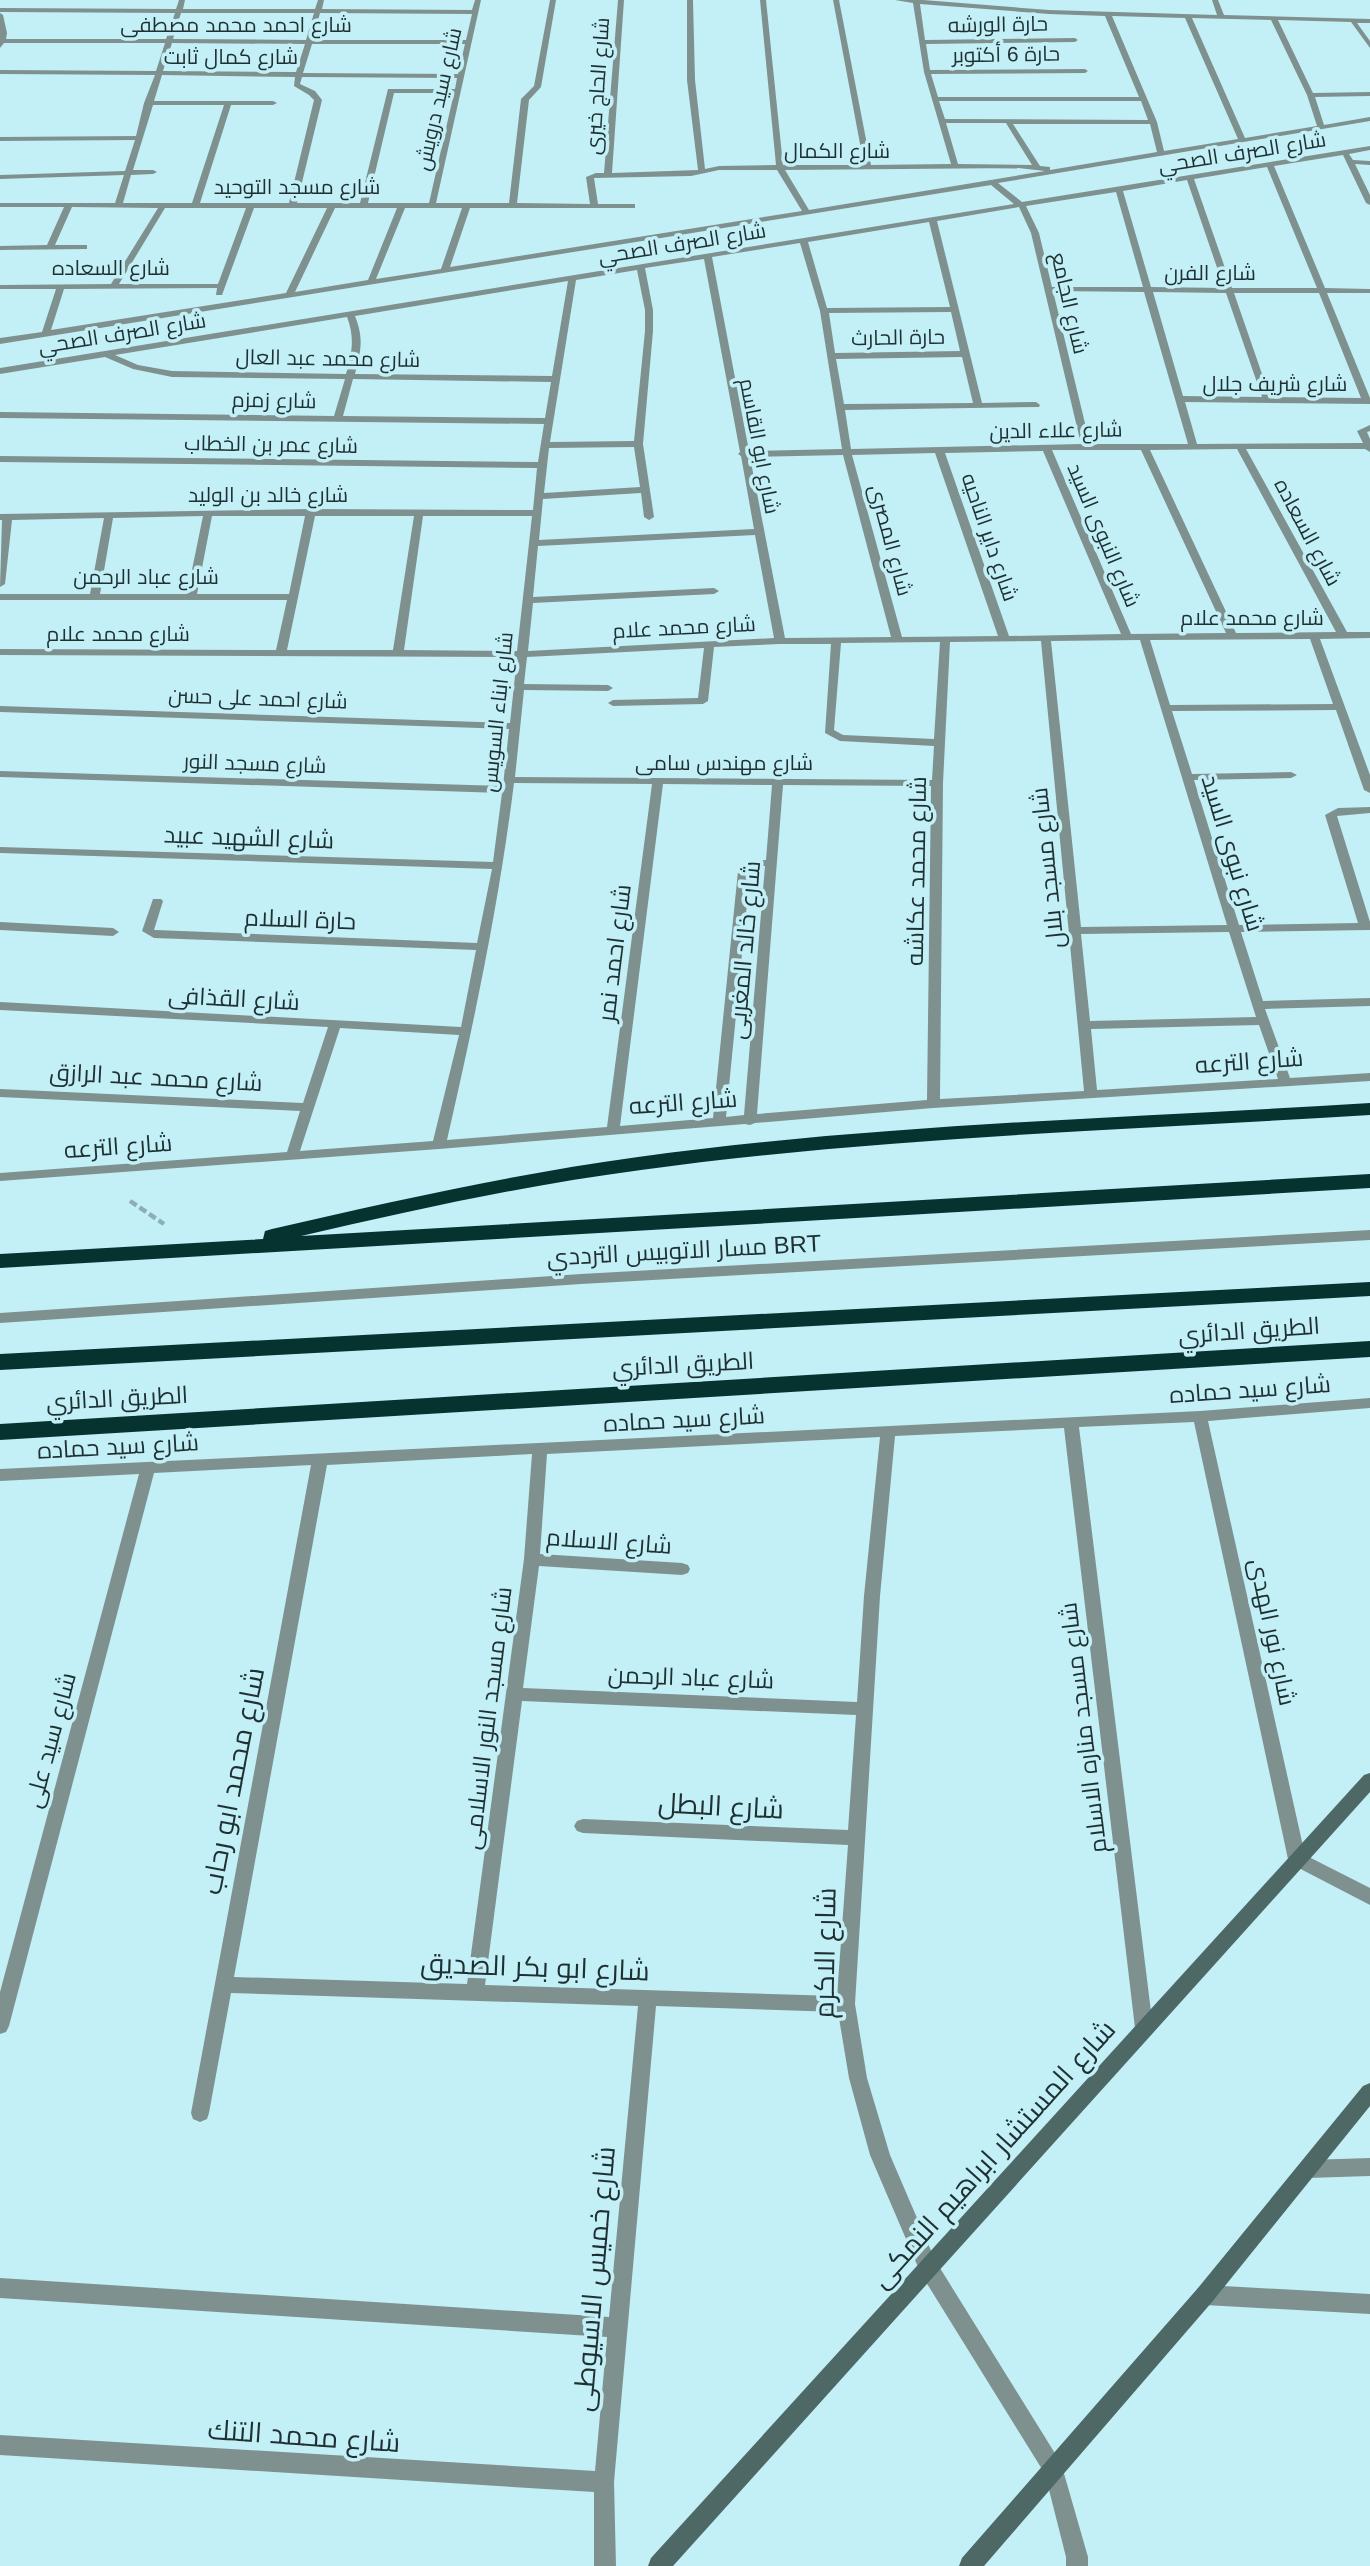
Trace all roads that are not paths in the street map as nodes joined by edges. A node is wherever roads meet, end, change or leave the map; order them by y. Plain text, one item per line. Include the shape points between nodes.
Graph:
1 (182, 0) edge
2 (321, 0) edge
3 (478, 0) edge
4 (553, 0) edge
5 (621, 0) edge
6 (690, 0) edge
7 (763, 0) edge
8 (836, 0) edge
9 (898, 0) edge
10 (1048, 0) edge
11 (1215, 0) edge
12 (916, 1) edge
13 (179, 11) junction
14 (318, 11) junction
15 (0, 12) edge
16 (476, 12) junction
17 (1049, 12) junction
18 (1108, 14) junction
19 (1188, 17) junction
20 (1222, 18) junction
21 (1274, 19) junction
22 (1353, 21) junction
23 (1370, 21) edge
24 (2, 38) edge
25 (1075, 40) dead end
26 (168, 42) junction
27 (309, 42) junction
28 (470, 42) junction
29 (921, 42) junction
30 (1370, 46) edge
31 (1086, 71) dead end
32 (0, 72) edge
33 (927, 72) junction
34 (158, 73) junction
35 (298, 74) junction
36 (462, 76) junction
37 (457, 91) junction
38 (1370, 94) edge
39 (1311, 95) junction
40 (934, 99) junction
41 (1143, 99) junction
42 (148, 103) junction
43 (228, 103) junction
44 (273, 103) dead end
45 (1370, 119) edge
46 (940, 121) junction
47 (1008, 121) junction
48 (1153, 122) junction
49 (1321, 127) junction
50 (138, 138) junction
51 (0, 139) edge
52 (1242, 141) junction
53 (1370, 148) edge
54 (1345, 152) junction
55 (1161, 154) junction
56 (1350, 162) junction
57 (1370, 163) edge
58 (1270, 165) junction
59 (955, 166) junction
60 (868, 167) junction
61 (1037, 167) junction
62 (780, 168) junction
63 (1066, 170) junction
64 (153, 172) dead end
65 (702, 172) junction
66 (128, 173) junction
67 (608, 175) junction
68 (0, 177) edge
69 (1190, 178) junction
70 (992, 182) junction
71 (1119, 190) junction
72 (1370, 203) edge
73 (0, 205) edge
74 (69, 205) junction
75 (118, 205) junction
76 (163, 205) junction
77 (195, 205) junction
78 (251, 206) junction
79 (292, 206) junction
80 (332, 206) junction
81 (363, 206) junction
82 (402, 206) junction
83 (432, 206) junction
84 (467, 206) junction
85 (513, 206) junction
86 (594, 206) junction
87 (632, 206) dead end
88 (1022, 206) junction
89 (807, 213) junction
90 (933, 221) junction
91 (804, 242) junction
92 (84, 247) dead end
93 (0, 248) edge
94 (50, 248) junction
95 (708, 257) junction
96 (641, 268) junction
97 (445, 271) junction
98 (572, 279) junction
99 (371, 282) junction
100 (114, 286) junction
101 (222, 286) junction
102 (0, 287) edge
103 (61, 287) junction
104 (1049, 289) junction
105 (1148, 289) junction
106 (1229, 290) junction
107 (1321, 290) junction
108 (1370, 290) edge
109 (284, 296) junction
110 (285, 306) dead end
111 (212, 307) junction
112 (954, 309) junction
113 (824, 311) junction
114 (290, 314) dead end
115 (350, 314) junction
116 (296, 323) junction
117 (46, 334) junction
118 (0, 341) edge
119 (104, 353) junction
120 (965, 354) junction
121 (831, 356) junction
122 (0, 371) edge
123 (350, 376) junction
124 (554, 379) junction
125 (1180, 399) junction
126 (1267, 400) junction
127 (1369, 401) edge
128 (1036, 405) dead end
129 (978, 406) junction
130 (839, 407) junction
131 (0, 415) edge
132 (338, 419) junction
133 (548, 421) junction
134 (1370, 428) edge
135 (638, 444) junction
136 (545, 445) junction
137 (1193, 446) junction
138 (1240, 446) junction
139 (1086, 447) junction
140 (1144, 447) junction
141 (1369, 447) edge
142 (1046, 448) junction
143 (939, 450) junction
144 (847, 452) junction
145 (743, 454) junction
146 (0, 459) edge
147 (542, 465) junction
148 (645, 490) junction
149 (538, 496) junction
150 (311, 512) junction
151 (208, 513) junction
152 (419, 513) junction
153 (536, 513) junction
154 (109, 515) junction
155 (4, 517) edge
156 (649, 517) dead end
157 (758, 532) junction
158 (534, 543) junction
159 (0, 584) edge
160 (714, 591) dead end
161 (0, 597) edge
162 (94, 597) junction
163 (191, 597) junction
164 (293, 597) junction
165 (528, 600) junction
166 (1343, 635) junction
167 (1370, 635) edge
168 (1144, 636) junction
169 (1233, 636) junction
170 (1314, 636) junction
171 (1004, 637) junction
172 (1126, 637) junction
173 (945, 638) junction
174 (1046, 638) junction
175 (897, 639) junction
176 (836, 640) junction
177 (780, 641) junction
178 (709, 645) junction
179 (0, 652) edge
180 (281, 653) junction
181 (398, 654) junction
182 (521, 654) junction
183 (519, 687) junction
184 (608, 688) dead end
185 (613, 703) dead end
186 (1340, 706) junction
187 (1167, 708) junction
188 (0, 709) edge
189 (515, 726) junction
190 (940, 743) junction
191 (0, 774) edge
192 (1292, 775) dead end
193 (1188, 777) junction
194 (658, 781) junction
195 (778, 782) junction
196 (937, 783) junction
197 (509, 785) junction
198 (1370, 790) edge
199 (1370, 810) edge
200 (0, 850) edge
201 (773, 863) junction
202 (498, 866) junction
203 (157, 901) dead end
204 (0, 926) edge
205 (1368, 926) edge
206 (1234, 928) junction
207 (1074, 931) junction
208 (113, 932) dead end
209 (483, 947) junction
210 (1370, 1002) edge
211 (1258, 1005) junction
212 (0, 1006) edge
213 (1263, 1021) junction
214 (335, 1024) junction
215 (1086, 1025) junction
216 (466, 1031) junction
217 (1370, 1077) edge
218 (1285, 1081) junction
219 (0, 1093) edge
220 (1091, 1094) junction
221 (933, 1104) junction
222 (310, 1107) junction
223 (1370, 1109) edge
224 (750, 1121) junction
225 (719, 1123) junction
226 (613, 1130) junction
227 (439, 1145) junction
228 (292, 1156) junction
229 (0, 1177) edge
230 (1370, 1181) edge
231 (1370, 1236) edge
232 (214, 1249) junction
233 (0, 1261) edge
234 (1370, 1289) edge
235 (0, 1318) edge
236 (1370, 1349) edge
237 (0, 1362) edge
238 (1370, 1403) edge
239 (1200, 1416) junction
240 (1071, 1422) junction
241 (0, 1432) edge
242 (888, 1432) junction
243 (540, 1449) junction
244 (320, 1459) junction
245 (148, 1467) junction
246 (0, 1475) edge
247 (532, 1559) junction
248 (682, 1569) dead end
249 (514, 1694) junction
250 (865, 1709) junction
251 (1370, 1780) edge
252 (583, 1826) dead end
253 (857, 1838) junction
254 (1297, 1859) junction
255 (1370, 1897) edge
256 (222, 1985) junction
257 (475, 1993) junction
258 (648, 1998) junction
259 (846, 2004) junction
260 (0, 2026) edge
261 (1144, 2028) junction
262 (1370, 2092) edge
263 (200, 2113) dead end
264 (1370, 2167) edge
265 (1308, 2169) junction
266 (928, 2267) junction
267 (0, 2288) edge
268 (1205, 2295) junction
269 (1370, 2304) edge
270 (618, 2328) junction
271 (0, 2445) edge
272 (1054, 2470) junction
273 (604, 2482) junction
274 (605, 2566) edge
275 (659, 2566) edge
276 (970, 2566) edge
277 (1077, 2566) edge

1 - 13 street
2 - 14 street
3 - 16 street, شارع سيد درويش
4 - 85 street via 537,87 525,99
5 - 67 street, شارع الحاج خيرى
6 - 65 street via 691,79
7 - 62 street
8 - 60 street
9 - 12 street
10 - 17 street
11 - 20 street
12 - 17 street
12 - 29 street
13 - 14 street
13 - 15 street
13 - 26 street
14 - 16 street
14 - 27 street
15 - 24 street
16 - 28 street, شارع سيد درويش
17 - 18 street
18 - 19 street via 1136,11
18 - 41 street
19 - 20 street
19 - 52 street
20 - 21 street
21 - 22 street
21 - 39 street
22 - 23 street
22 - 30 street
24 - 26 street, شارع احمد محمد مصطفى
25 - 29 street, حارة الورشه
26 - 27 street, شارع احمد محمد مصطفى
26 - 34 street
27 - 28 street, شارع احمد محمد مصطفى
27 - 35 street
28 - 36 street, شارع سيد درويش
29 - 33 street
31 - 33 street, حارة 6 أكتوبر
32 - 34 street, شارع كمال ثابت
33 - 40 street
34 - 35 street, شارع كمال ثابت
34 - 42 street
35 - 36 street, شارع كمال ثابت
35 - 79 street via 296,85 318,100
36 - 37 street, شارع سيد درويش
37 - 81 street via 391,91
37 - 83 street, شارع سيد درويش
38 - 39 street
39 - 49 street
40 - 41 street
40 - 46 street
41 - 48 street
42 - 43 street
42 - 50 street
43 - 44 street
43 - 77 street
45 - 49 street, شارع الصرف الصحي
46 - 47 street
46 - 59 street
47 - 48 street
47 - 61 street
48 - 55 street
49 - 52 street, شارع الصرف الصحي
50 - 51 street
50 - 66 street
52 - 55 street, شارع الصرف الصحي
53 - 54 street, شارع الصرف الصحي
54 - 56 street
54 - 58 street, شارع الصرف الصحي
55 - 63 street, شارع الصرف الصحي
56 - 57 street
56 - 72 street
58 - 69 street, شارع الصرف الصحي
58 - 107 street
59 - 60 street, شارع الكمال
59 - 61 street, شارع الكمال
60 - 62 street, شارع الكمال
61 - 63 street, شارع الكمال
62 - 65 street, شارع الكمال
62 - 89 street
63 - 70 street, شارع الصرف الصحي
64 - 66 street
65 - 67 street, شارع الكمال
66 - 68 street
66 - 75 street
67 - 86 street via 590,177
69 - 71 street, شارع الصرف الصحي
69 - 106 street
70 - 88 street, شارع الجامع
70 - 89 street, شارع الصرف الصحي
71 - 88 street, شارع الصرف الصحي
71 - 105 street
73 - 74 street, شارع مسجد التوحيد
74 - 75 street, شارع مسجد التوحيد
74 - 94 street
75 - 76 street, شارع مسجد التوحيد
76 - 77 street, شارع مسجد التوحيد
76 - 100 street
77 - 78 street, شارع مسجد التوحيد
78 - 79 street, شارع مسجد التوحيد
78 - 101 street
79 - 80 street, شارع مسجد التوحيد
80 - 81 street, شارع مسجد التوحيد
80 - 109 street
81 - 82 street, شارع مسجد التوحيد
82 - 83 street, شارع مسجد التوحيد
82 - 99 street
83 - 84 street, شارع مسجد التوحيد
84 - 85 street, شارع مسجد التوحيد
84 - 97 street
85 - 86 street, شارع مسجد التوحيد
86 - 87 street, شارع مسجد التوحيد
88 - 90 street, شارع الصرف الصحي
88 - 104 street, شارع الجامع via 1035,233
89 - 97 street, شارع الصرف الصحي
90 - 91 street, شارع الصرف الصحي
90 - 112 street
91 - 95 street, شارع الصرف الصحي
91 - 113 street, شارع المصرى
92 - 94 street
93 - 94 street
95 - 96 street, شارع الصرف الصحي
95 - 145 street, شارع ابو القاسم
96 - 98 street, شارع الصرف الصحي
96 - 135 street via 649,331
97 - 99 street, شارع الصرف الصحي
98 - 115 street, شارع الصرف الصحي
98 - 124 street, شارع ابناء السويس
99 - 109 street, شارع الصرف الصحي
100 - 101 street, شارع السعاده
100 - 103 street, شارع السعاده
101 - 111 street
102 - 103 street, شارع السعاده
103 - 117 street
104 - 105 street, شارع الفرن
104 - 139 street, شارع الجامع
105 - 106 street, شارع الفرن
105 - 125 street
106 - 107 street, شارع الفرن
106 - 126 street
107 - 108 street, شارع الفرن
107 - 127 street
109 - 110 street
109 - 111 street, شارع الصرف الصحي
111 - 117 street, شارع الصرف الصحي
112 - 113 street
112 - 120 street
113 - 121 street, شارع المصرى
114 - 116 street
115 - 116 street, شارع الصرف الصحي
115 - 123 street via 358,341
116 - 119 street, شارع الصرف الصحي
117 - 118 street, شارع الصرف الصحي
119 - 122 street, شارع الصرف الصحي
119 - 123 street, شارع محمد عبد العال via 136,367 172,374
120 - 121 street, حارة الحارث
120 - 129 street
121 - 130 street, شارع المصرى
123 - 124 street, شارع محمد عبد العال
123 - 132 street
124 - 133 street, شارع ابناء السويس
125 - 126 street, شارع شريف جلال
125 - 137 street
126 - 127 street, شارع شريف جلال
128 - 129 street
129 - 130 street
130 - 144 street, شارع المصرى
131 - 132 street, شارع زمزم
132 - 133 street, شارع زمزم
133 - 136 street, شارع ابناء السويس
134 - 141 street via 1362,431
135 - 136 street
135 - 148 street
136 - 147 street, شارع ابناء السويس
137 - 138 street, شارع علاء الدين
137 - 140 street, شارع علاء الدين
138 - 141 street, شارع علاء الدين
138 - 166 street, شارع السعاده
139 - 140 street, شارع علاء الدين
139 - 142 street, شارع علاء الدين
140 - 169 street
142 - 143 street, شارع علاء الدين
142 - 172 street, شارع النبوى السيد
143 - 144 street, شارع علاء الدين
143 - 171 street, شارع داير الناحيه
144 - 145 street, شارع علاء الدين
144 - 175 street, شارع المصرى
145 - 157 street, شارع ابو القاسم
146 - 147 street, شارع عمر بن الخطاب
147 - 149 street, شارع ابناء السويس
148 - 149 street
148 - 156 street
149 - 153 street, شارع ابناء السويس
150 - 151 street, شارع خالد بن الوليد
150 - 152 street, شارع خالد بن الوليد
150 - 164 street
151 - 154 street, شارع خالد بن الوليد
151 - 163 street
152 - 153 street, شارع خالد بن الوليد
152 - 181 street
153 - 158 street, شارع ابناء السويس
154 - 155 street, شارع خالد بن الوليد
154 - 162 street
155 - 159 street
157 - 158 street
157 - 177 street, شارع ابو القاسم
158 - 165 street, شارع ابناء السويس
160 - 165 street
161 - 162 street, شارع عباد الرحمن
162 - 163 street, شارع عباد الرحمن
163 - 164 street, شارع عباد الرحمن
164 - 180 street
165 - 182 street, شارع ابناء السويس
166 - 167 street, شارع محمد علام
166 - 170 street, شارع محمد علام
168 - 169 street, شارع محمد علام
168 - 172 street, شارع محمد علام
168 - 187 street, شارع نبوى السيد
169 - 170 street, شارع محمد علام
170 - 186 street
171 - 173 street, شارع محمد علام
171 - 174 street, شارع محمد علام
172 - 174 street, شارع محمد علام
173 - 175 street, شارع محمد علام
173 - 190 street, شارع محمد عكاشه
174 - 207 street, شارع مسجد بلال
175 - 176 street, شارع محمد علام
176 - 177 street, شارع محمد علام
176 - 190 street via 831,735
177 - 178 street, شارع محمد علام
178 - 182 street, شارع محمد علام
178 - 185 street via 701,702
179 - 180 street, شارع محمد علام
180 - 181 street, شارع محمد علام
181 - 182 street, شارع محمد علام
182 - 183 street, شارع ابناء السويس
183 - 184 street
183 - 189 street, شارع ابناء السويس
186 - 187 street
186 - 198 street
187 - 193 street, شارع نبوى السيد
188 - 189 street, شارع احمد على حسن
189 - 197 street, شارع ابناء السويس
190 - 196 street, شارع محمد عكاشه
191 - 197 street, شارع مسجد النور
192 - 193 street
193 - 206 street, شارع نبوى السيد
194 - 195 street, شارع مهندس سامى
194 - 197 street, شارع مهندس سامى
194 - 226 street, شارع احمد نمر
195 - 196 street, شارع مهندس سامى
195 - 201 street, شارع خالد المغربى
196 - 221 street, شارع محمد عكاشه
197 - 202 street, شارع ابناء السويس
199 - 205 street via 1331,815
200 - 202 street, شارع الشهيد عبيد
201 - 224 street, شارع خالد المغربى
201 - 225 street via 758,863 744,872
202 - 209 street, شارع ابناء السويس
203 - 209 street, حارة السلام via 148,931 154,934
204 - 208 street
205 - 206 street
206 - 207 street
206 - 211 street, شارع نبوى السيد
207 - 215 street, شارع مسجد بلال
209 - 216 street, شارع ابناء السويس
210 - 211 street
211 - 213 street, شارع نبوى السيد
212 - 214 street, شارع القذافى
213 - 215 street
213 - 218 street, شارع نبوى السيد
214 - 216 street, شارع القذافى
214 - 222 street
215 - 220 street, شارع مسجد بلال
216 - 227 street, شارع ابناء السويس
217 - 218 street, شارع الترعه
218 - 220 street, شارع الترعه
219 - 222 street, شارع محمد عبد الرازق
220 - 221 street, شارع الترعه
221 - 224 street, شارع الترعه
222 - 228 street
223 - 232 highway via 737,1151 483,1189
224 - 225 street, شارع الترعه
225 - 226 street, شارع الترعه
226 - 227 street, شارع الترعه
227 - 228 street, شارع الترعه
228 - 229 street, شارع الترعه
230 - 232 highway
231 - 235 street, مسار الاتوبيس الترددي BRT via 581,1279
232 - 233 highway
234 - 237 highway, الطريق الدائري
236 - 241 highway, الطريق الدائري
238 - 239 street, شارع سيد حماده
239 - 240 street, شارع سيد حماده
239 - 254 street, شارع نور الهدى
240 - 242 street, شارع سيد حماده
240 - 261 street, شارع مسجد مناره الاسلام
242 - 243 street, شارع سيد حماده
242 - 250 street, شارع الاكرم
243 - 244 street, شارع سيد حماده
243 - 247 street, شارع مسجد النور الاسلامى
244 - 245 street, شارع سيد حماده
244 - 256 street, شارع محمد ابو رحاب
245 - 246 street, شارع سيد حماده
245 - 260 street, شارع سيد على
247 - 248 street, شارع الاسلام
247 - 249 street, شارع مسجد النور الاسلامى
249 - 250 street, شارع عباد الرحمن
249 - 257 street, شارع مسجد النور الاسلامى
250 - 253 street, شارع الاكرم
251 - 254 street, شارع المستشار ابراهيم النمكى
252 - 253 street, شارع البطل
253 - 259 street, شارع الاكرم
254 - 255 street
254 - 261 street, شارع المستشار ابراهيم النمكى
256 - 257 street, شارع ابو بكر الصديق
256 - 263 street, شارع محمد ابو رحاب
257 - 258 street, شارع ابو بكر الصديق
258 - 259 street, شارع ابو بكر الصديق
258 - 270 street, شارع خميس الاسيوطى
259 - 266 street, شارع الاكرم via 858,2078 880,2155
261 - 266 street, شارع المستشار ابراهيم النمكى
262 - 265 street
264 - 265 street
265 - 268 street
266 - 272 street, شارع الاكرم
266 - 275 street, شارع المستشار ابراهيم النمكى
267 - 270 street
268 - 269 street
268 - 272 street
270 - 273 street, شارع خميس الاسيوطى
271 - 273 street, شارع محمد التنك
272 - 276 street
272 - 277 street, شارع الاكرم
273 - 274 street, شارع خميس الاسيوطى

